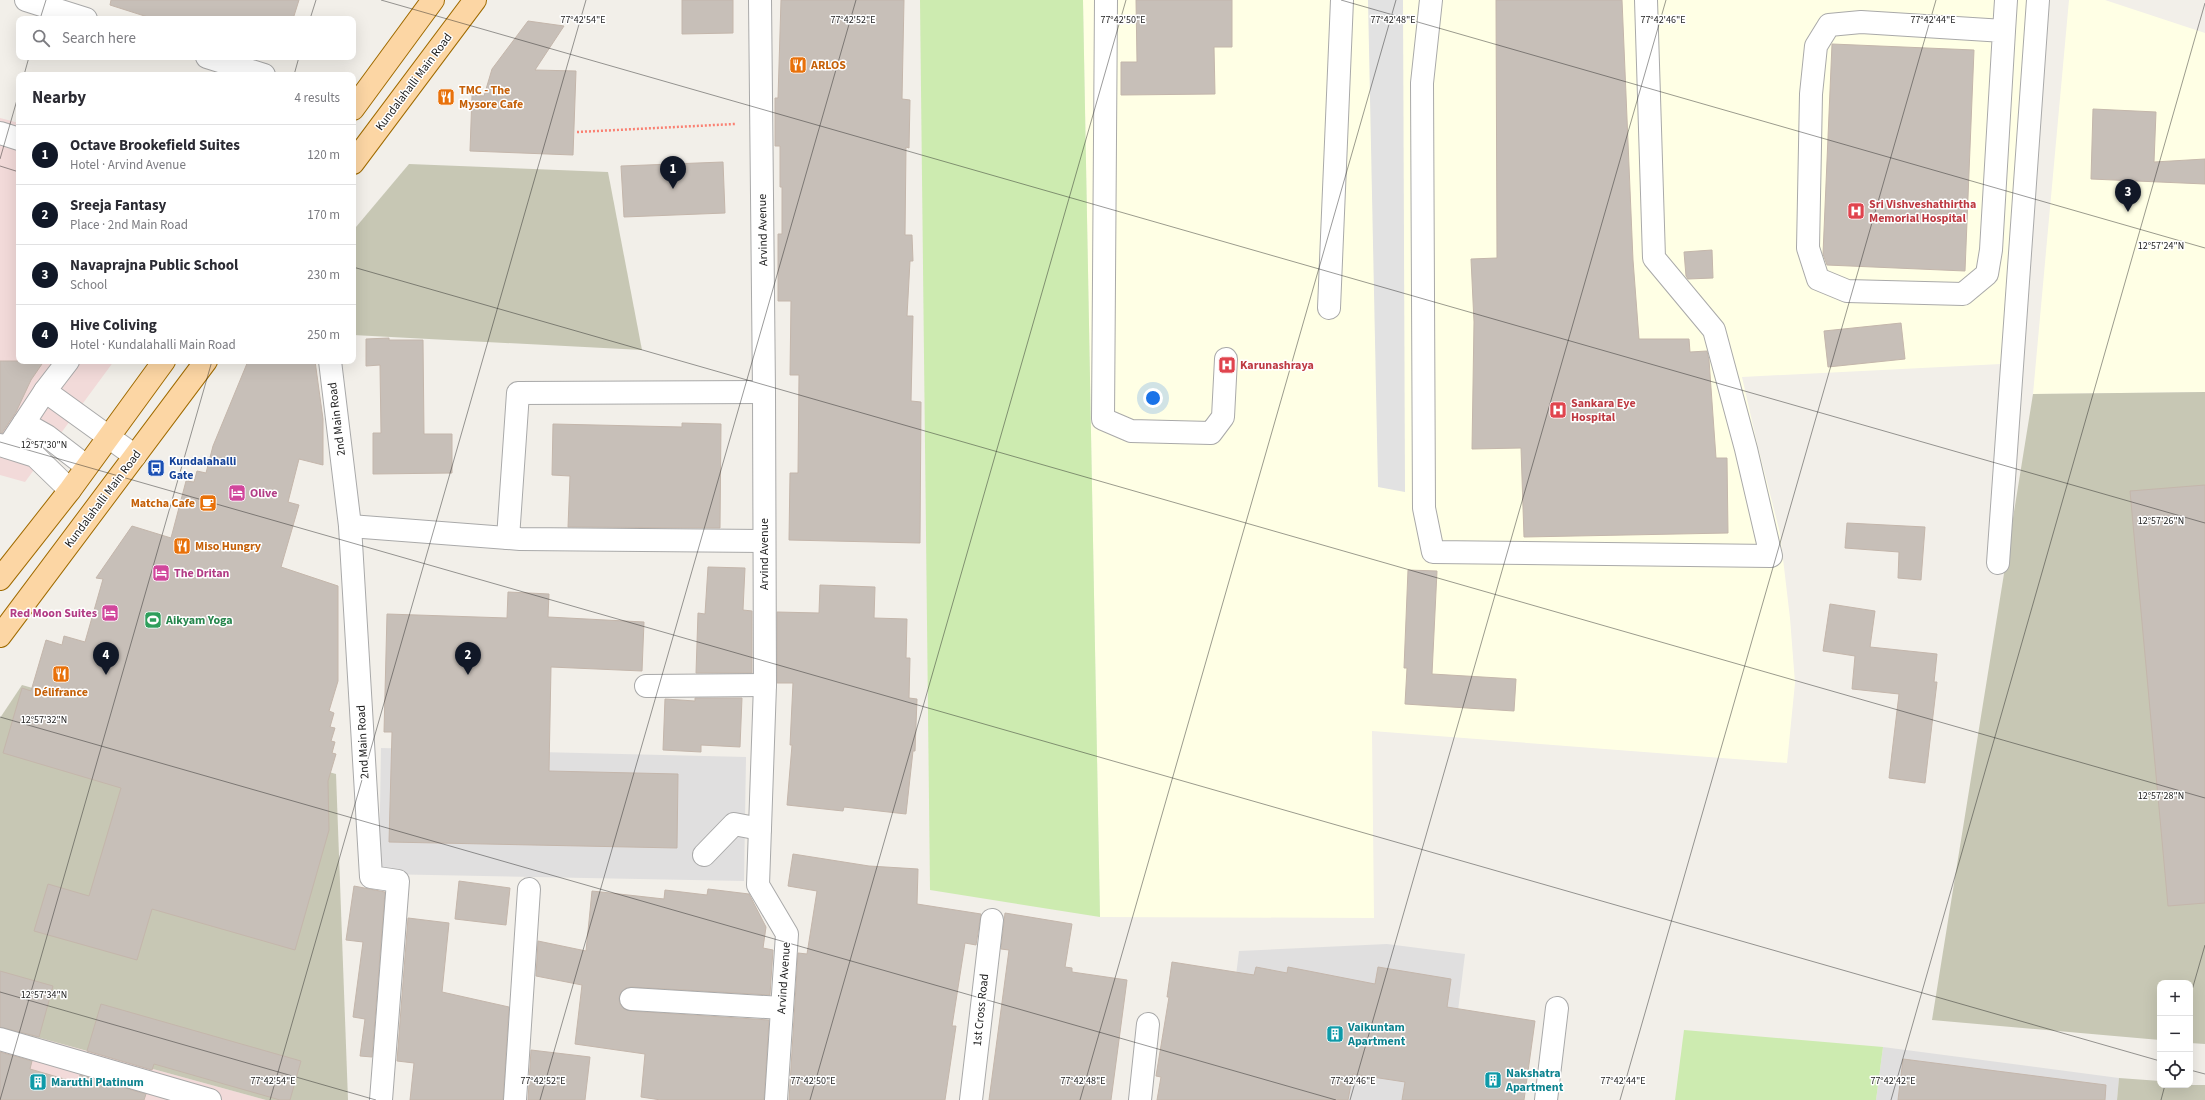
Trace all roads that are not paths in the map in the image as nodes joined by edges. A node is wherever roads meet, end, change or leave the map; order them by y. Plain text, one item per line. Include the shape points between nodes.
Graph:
1 (26, 0) edge
2 (432, 0) edge
3 (475, 0) edge
4 (760, 0) edge
5 (1106, 0) edge
6 (1342, 0) edge
7 (1431, 0) edge
8 (1646, 0) edge
9 (2006, 0) edge
10 (2038, 0) edge
11 (77, 16) edge
12 (2004, 31) junction
13 (216, 60) edge
14 (254, 72) edge
15 (356, 102) edge
16 (0, 133) edge
17 (16, 138) edge
18 (356, 159) edge
19 (1329, 308) dead end
20 (1226, 359) dead end
21 (66, 364) edge
22 (162, 364) edge
23 (204, 364) edge
24 (330, 364) edge
25 (45, 391) junction
26 (764, 392) junction
27 (24, 423) junction
28 (108, 435) junction
29 (4, 446) edge
30 (135, 456) junction
31 (86, 466) junction
32 (70, 490) junction
33 (350, 526) junction
34 (508, 538) junction
35 (764, 541) junction
36 (1998, 563) dead end
37 (0, 579) edge
38 (0, 636) edge
39 (764, 685) junction
40 (646, 686) dead end
41 (760, 829) junction
42 (704, 855) dead end
43 (529, 889) dead end
44 (992, 920) dead end
45 (631, 999) dead end
46 (782, 1008) junction
47 (1557, 1008) dead end
48 (1148, 1024) dead end
49 (0, 1039) edge
50 (210, 1100) edge
51 (381, 1100) edge
52 (515, 1100) edge
53 (776, 1100) edge
54 (971, 1100) edge
55 (1140, 1100) edge
56 (1546, 1100) edge

1 - 11 street
2 - 15 main road
3 - 18 main road, Kundalahalli Main Road
4 - 26 street, Arvind Avenue
5 - 20 street via 1103,419 1132,431 1211,433 1222,417
6 - 19 street
7 - 8 street via 1422,83 1424,508 1433,552 1771,556 1714,330 1654,258
9 - 12 street
10 - 36 street
12 - 12 street via 1991,250 1987,274 1963,294 1847,291 1818,279 1808,248 1811,94 1816,46 1829,25 1861,22
13 - 14 street
16 - 17 street
21 - 25 street
22 - 28 main road
23 - 30 main road, Kundalahalli Main Road
24 - 33 street, 2nd Main Road
25 - 27 street
25 - 28 street
26 - 34 street via 518,393
26 - 35 street, Arvind Avenue
27 - 29 street
27 - 31 street via 47,436
28 - 30 street
28 - 31 main road
29 - 32 street via 35,456
30 - 38 main road, Kundalahalli Main Road
31 - 32 main road
32 - 37 main road
33 - 34 street
33 - 51 street, 2nd Main Road via 371,877 398,881
34 - 35 street
35 - 39 street, Arvind Avenue
39 - 40 street
39 - 41 street, Arvind Avenue
41 - 42 street via 734,824
41 - 46 street, Arvind Avenue via 758,885 787,934
43 - 52 street
44 - 54 street, 1st Cross Road
45 - 46 street
46 - 53 street, Arvind Avenue
47 - 56 street
48 - 55 street
49 - 50 street

